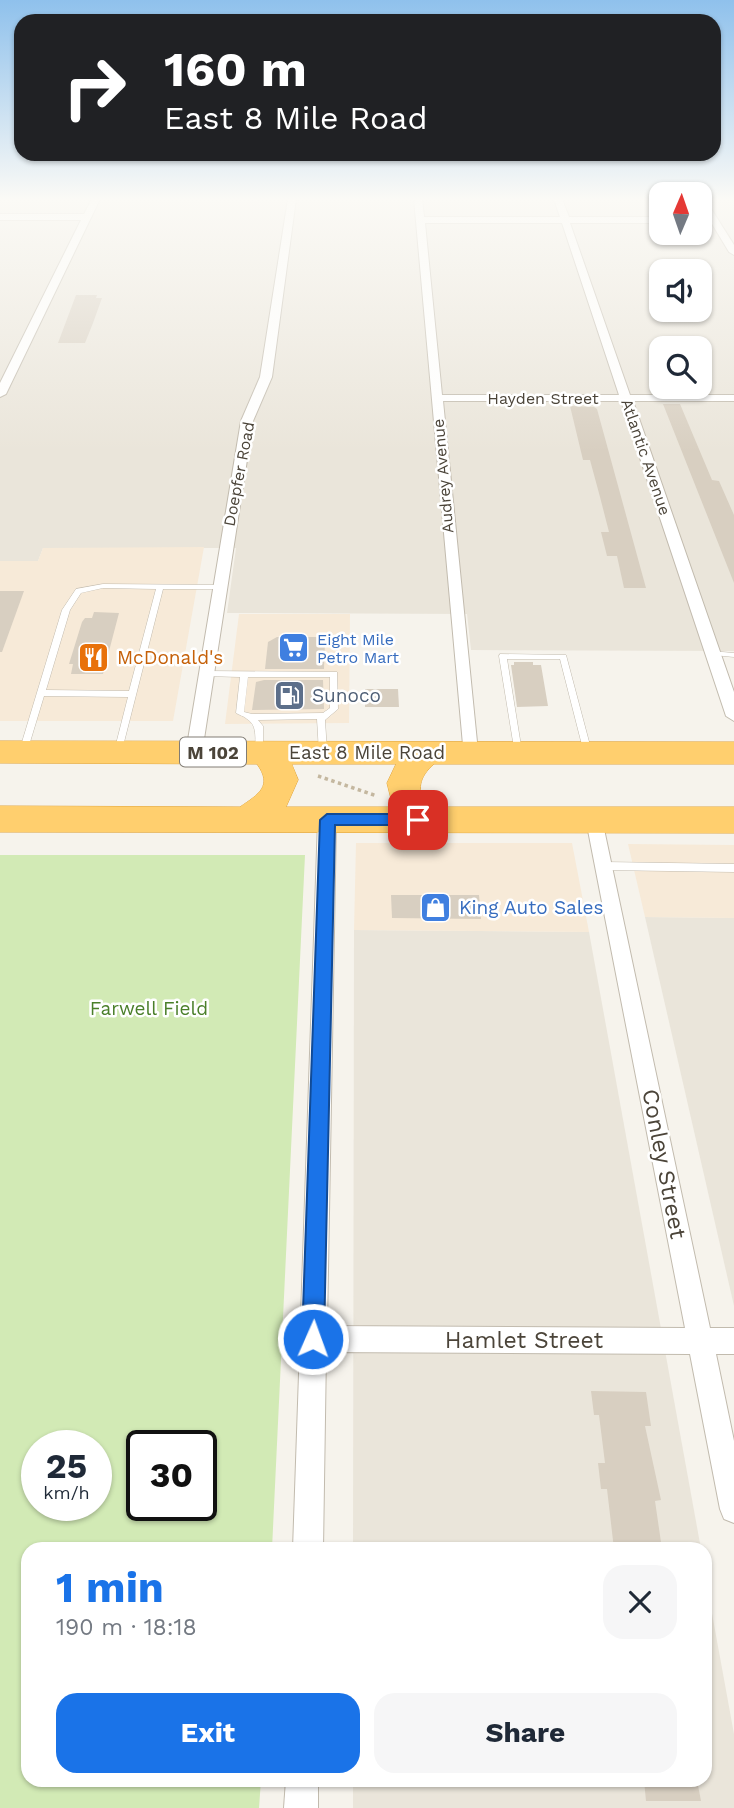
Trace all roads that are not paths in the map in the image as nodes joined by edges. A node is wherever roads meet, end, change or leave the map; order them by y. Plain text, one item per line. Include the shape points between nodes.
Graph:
1 (54, 283) edge
2 (280, 283) edge
3 (426, 283) edge
4 (587, 283) edge
5 (0, 393) edge
6 (436, 398) junction
7 (626, 398) junction
8 (734, 398) edge
9 (160, 587) junction
10 (220, 587) junction
11 (713, 653) junction
12 (734, 655) edge
13 (207, 674) junction
14 (244, 674) junction
15 (41, 693) junction
16 (132, 694) junction
17 (326, 716) junction
18 (734, 716) edge
19 (251, 717) junction
20 (11, 752) edge
21 (118, 752) junction
22 (194, 752) junction
23 (262, 752) junction
24 (427, 752) junction
25 (470, 752) junction
26 (518, 753) junction
27 (587, 753) junction
28 (734, 753) edge
29 (320, 764) junction
30 (0, 819) edge
31 (247, 819) junction
32 (327, 820) junction
33 (418, 820) junction
34 (595, 820) junction
35 (734, 820) edge
36 (604, 866) junction
37 (734, 868) edge
38 (313, 1339) junction
39 (700, 1341) junction
40 (734, 1341) edge
41 (734, 1509) edge
42 (308, 1542) edge
43 (302, 1787) edge
44 (301, 1808) edge

1 - 5 street
2 - 10 street, Doepfer Road via 266,377 247,421
3 - 6 street, Audrey Avenue
4 - 7 street, Atlantic Avenue
6 - 7 street, Hayden Street
6 - 25 street, Audrey Avenue
7 - 8 street, Hayden Street
7 - 11 street, Atlantic Avenue
9 - 10 lane
9 - 15 lane via 103,586 79,591 66,610
9 - 16 lane
10 - 13 street, Doepfer Road
11 - 12 lane
11 - 18 street, Atlantic Avenue
13 - 14 lane
13 - 22 street, Doepfer Road
14 - 17 lane via 334,674 334,709
14 - 19 lane via 240,713
15 - 16 lane
15 - 20 lane
16 - 21 lane
17 - 19 lane
17 - 29 lane via 321,719
19 - 23 lane via 259,726
20 - 21 highway, East 8 Mile Road / M 102
21 - 22 highway, East 8 Mile Road / M 102
22 - 23 highway, East 8 Mile Road / M 102
23 - 29 highway, East 8 Mile Road / M 102
23 - 31 highway via 281,772 280,789
24 - 25 highway, East 8 Mile Road / M 102
24 - 29 highway, East 8 Mile Road / M 102
24 - 33 highway via 410,768 402,786
25 - 26 highway, East 8 Mile Road / M 102
26 - 27 highway, East 8 Mile Road / M 102
26 - 27 lane via 503,656 563,657
27 - 28 highway, East 8 Mile Road / M 102
30 - 31 highway
31 - 32 highway
32 - 33 highway
32 - 38 street
33 - 34 highway
34 - 35 highway
34 - 36 street, Conley Street
36 - 37 lane
36 - 39 street, Conley Street
38 - 39 street, Hamlet Street
38 - 42 street
39 - 40 street, Hamlet Street
39 - 41 street, Conley Street
43 - 44 street

